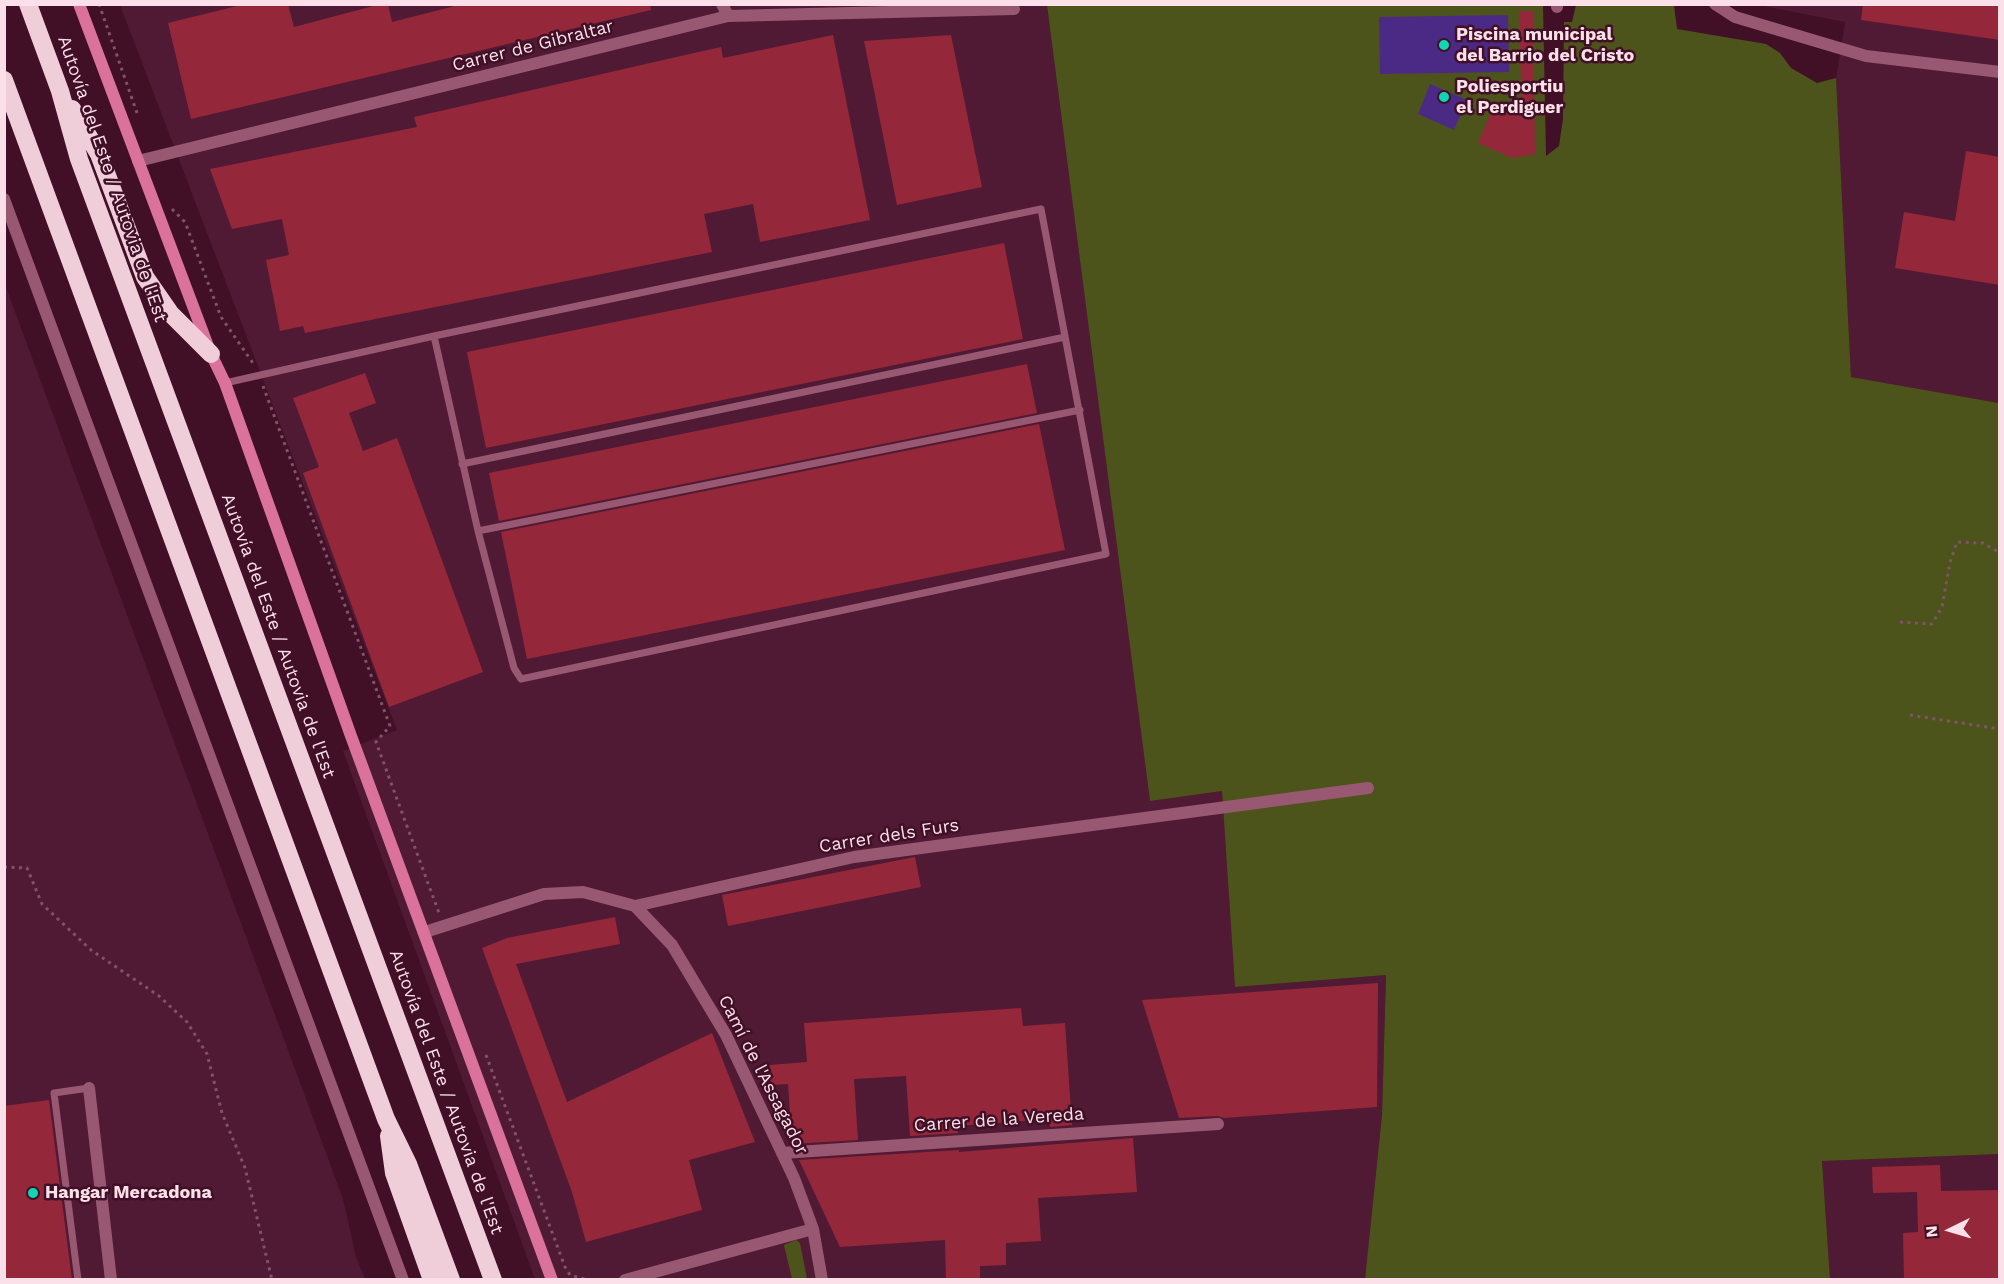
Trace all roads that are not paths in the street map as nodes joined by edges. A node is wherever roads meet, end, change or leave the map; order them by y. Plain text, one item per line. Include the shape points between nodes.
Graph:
1 (28, 4) edge
2 (79, 4) edge
3 (722, 4) edge
4 (1715, 4) edge
5 (1014, 9) dead end
6 (728, 16) junction
7 (2000, 72) edge
8 (4, 80) edge
9 (60, 91) junction
10 (138, 161) junction
11 (4, 200) edge
12 (434, 336) junction
13 (1065, 337) junction
14 (211, 354) junction
15 (225, 383) junction
16 (1080, 410) junction
17 (462, 464) junction
18 (477, 531) junction
19 (1368, 788) dead end
20 (634, 906) junction
21 (425, 932) junction
22 (89, 1088) joint
23 (386, 1119) junction
24 (1218, 1124) dead end
25 (782, 1153) junction
26 (384, 1227) junction
27 (813, 1229) junction
28 (639, 1278) edge
29 (78, 1280) edge
30 (111, 1280) edge
31 (393, 1280) edge
32 (403, 1280) edge
33 (432, 1280) edge
34 (451, 1280) edge
35 (493, 1280) edge
36 (552, 1280) edge
37 (626, 1280) edge
38 (822, 1280) edge

1 - 9 highway, Autovía del Este / Autovia de l'Est
2 - 10 street
3 - 6 street
4 - 7 street via 1735,17 1866,56
5 - 6 street, Carrer de Gibraltar
6 - 10 street, Carrer de Gibraltar
8 - 23 highway
9 - 14 highway via 99,154 145,277 170,313
9 - 35 highway, Autovía del Este / Autovia de l'Est via 79,159
10 - 14 street
11 - 26 street
12 - 13 lane via 1041,209
12 - 15 lane
12 - 17 lane
13 - 16 lane
13 - 17 lane
14 - 15 street
15 - 21 street
16 - 18 lane
16 - 18 lane via 1106,554 521,679 514,668
17 - 18 lane
19 - 20 street, Carrer dels Furs via 854,857
20 - 21 street, Carrer dels Furs via 583,892 544,894
20 - 25 street, Camí de l'Assagador via 672,945 726,1035
21 - 36 street
22 - 29 lane via 54,1093
22 - 30 street
23 - 33 highway via 394,1173
23 - 34 highway via 408,1164
24 - 25 street, Carrer de la Vereda
25 - 27 street, Camí de l'Assagador
26 - 31 street
26 - 32 street
27 - 28 street
27 - 38 street, Camí de l'Assagador
28 - 37 street

